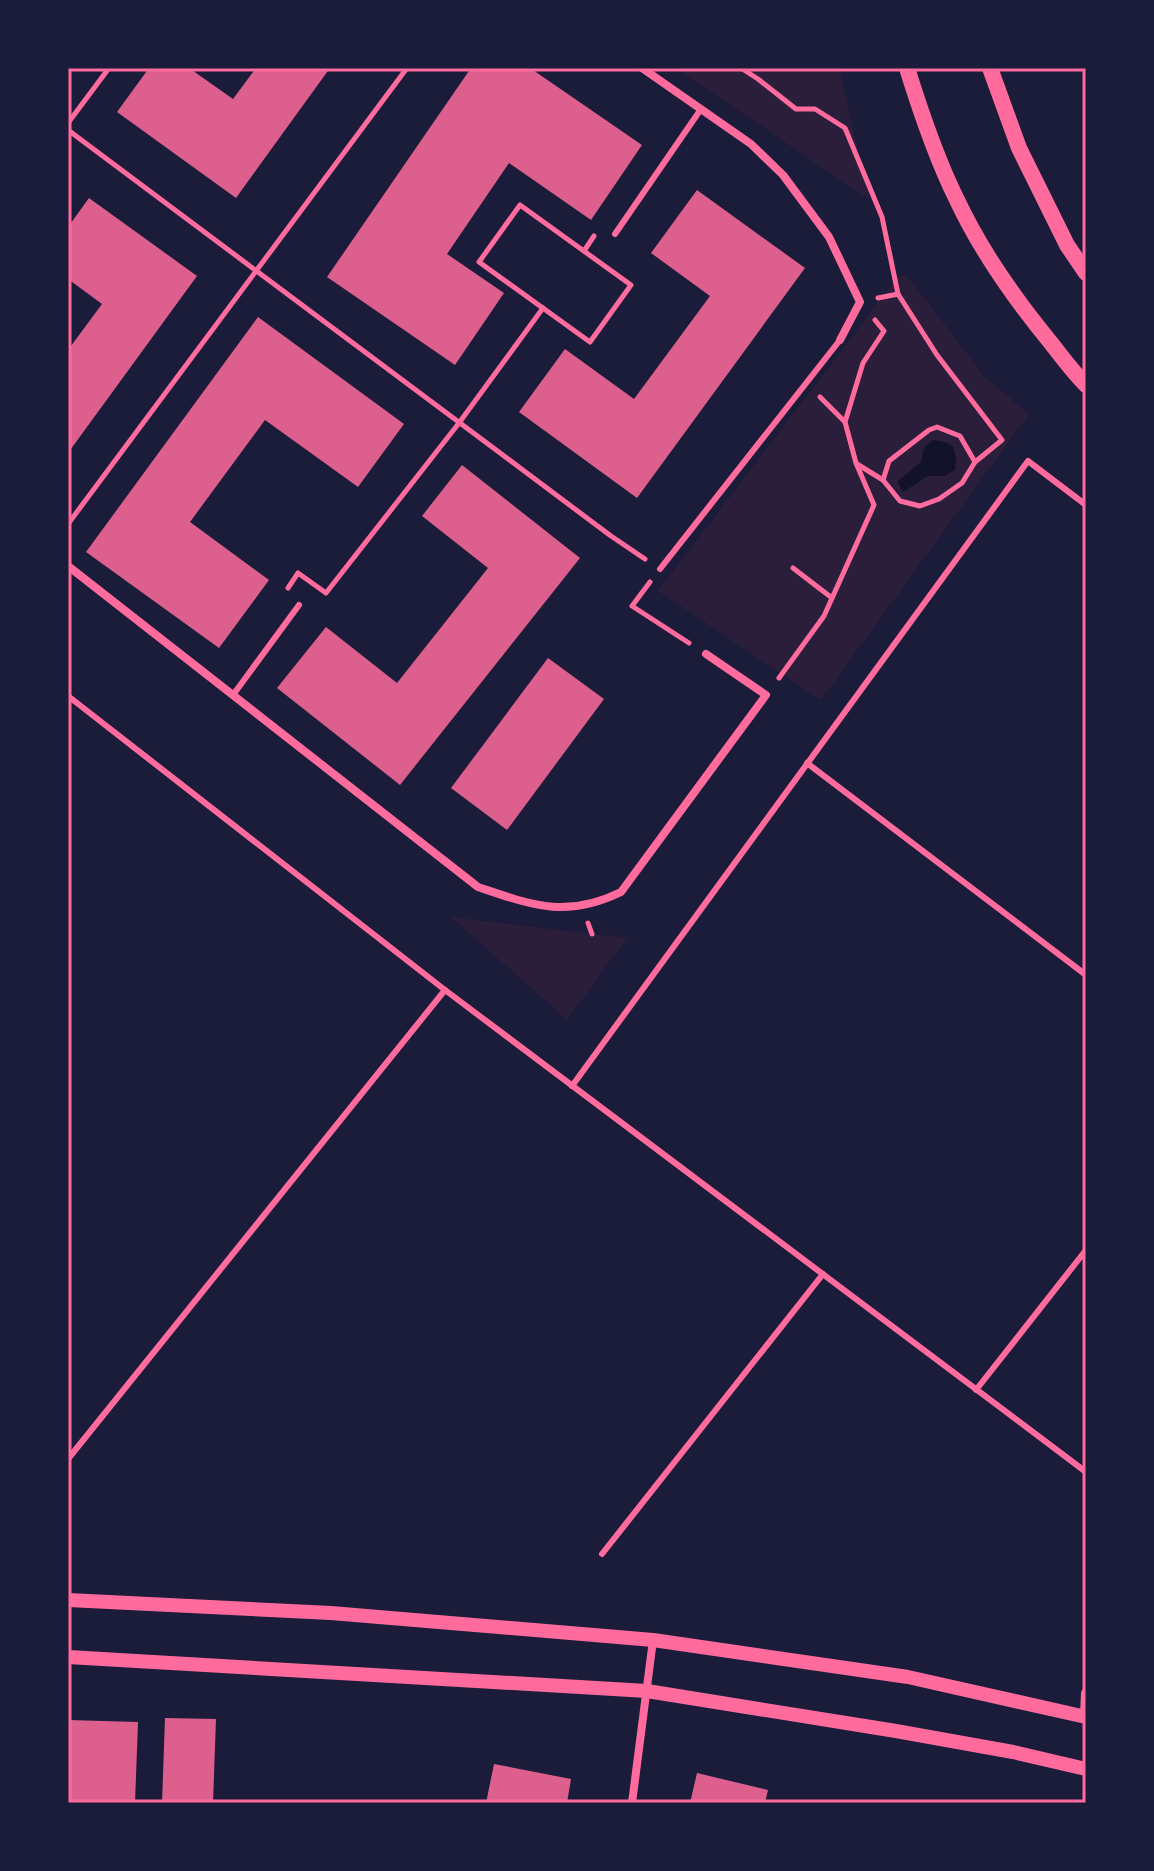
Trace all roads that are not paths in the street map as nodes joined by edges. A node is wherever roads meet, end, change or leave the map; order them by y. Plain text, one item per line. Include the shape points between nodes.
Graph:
1 (642, 68) edge
2 (907, 68) edge
3 (990, 68) edge
4 (701, 109) junction
5 (615, 234) dead end
6 (1086, 273) edge
7 (840, 340) joint
8 (1086, 385) edge
9 (1086, 505) edge
10 (68, 566) edge
11 (660, 569) road end
12 (299, 605) dead end
13 (706, 654) road end
14 (233, 695) junction
15 (68, 696) edge
16 (807, 763) junction
17 (1086, 975) edge
18 (445, 990) junction
19 (572, 1086) junction
20 (1086, 1250) edge
21 (823, 1274) junction
22 (976, 1390) junction
23 (68, 1459) edge
24 (1086, 1472) edge
25 (602, 1554) dead end
26 (68, 1600) edge
27 (653, 1640) junction
28 (68, 1657) edge
29 (1086, 1689) edge
30 (647, 1691) junction
31 (1085, 1717) edge
32 (1086, 1769) edge
33 (632, 1803) edge

1 - 4 street
2 - 8 main road via 956,200 979,242 1006,285
3 - 6 main road via 1019,148
4 - 5 lane
4 - 7 street via 751,144 783,175 829,237 860,302
7 - 11 lane
9 - 16 lane via 1028,461
10 - 14 street
12 - 14 lane
13 - 14 street via 766,695 621,892 583,906 519,901 478,887
15 - 18 lane
16 - 17 lane
16 - 19 lane
18 - 19 lane
18 - 23 lane
19 - 21 lane
20 - 22 lane
21 - 22 lane
21 - 25 lane
22 - 24 lane
26 - 27 street via 331,1613
27 - 30 street
27 - 31 street via 908,1677
28 - 30 street
29 - 31 lane
30 - 32 street via 896,1731
30 - 33 street

